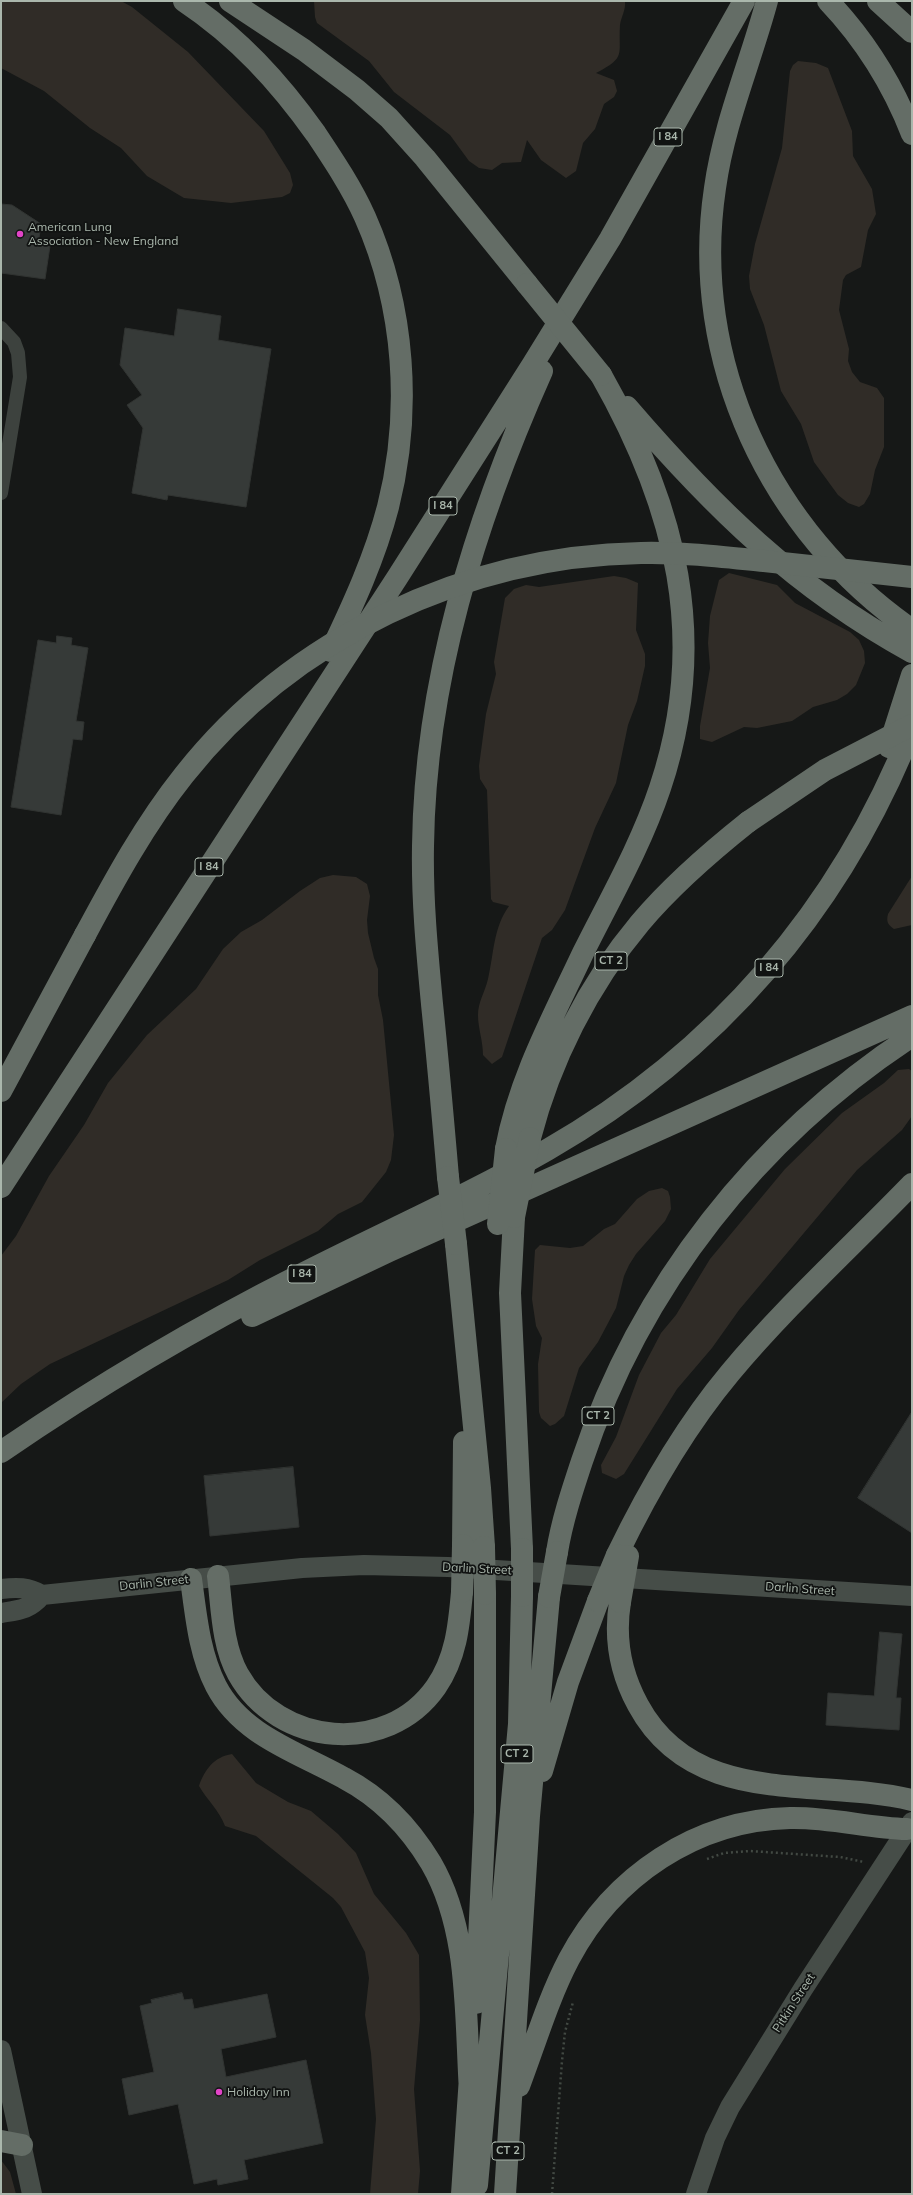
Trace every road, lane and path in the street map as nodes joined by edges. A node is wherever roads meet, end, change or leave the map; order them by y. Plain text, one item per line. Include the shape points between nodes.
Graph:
1 (184, 1) edge
2 (230, 1) edge
3 (744, 1) edge
4 (767, 1) edge
5 (828, 1) edge
6 (878, 1) edge
7 (912, 32) edge
8 (912, 134) edge
9 (590, 273) junction
10 (1, 328) edge
11 (601, 375) junction
12 (1, 493) edge
13 (912, 577) edge
14 (908, 639) edge
15 (912, 675) edge
16 (912, 725) edge
17 (912, 728) edge
18 (294, 736) junction
19 (856, 847) junction
20 (912, 1016) edge
21 (912, 1036) edge
22 (1, 1091) edge
23 (912, 1184) edge
24 (1, 1187) edge
25 (506, 1220) junction
26 (186, 1336) junction
27 (1, 1452) edge
28 (474, 1546) junction
29 (623, 1556) junction
30 (218, 1576) junction
31 (192, 1579) junction
32 (1, 1589) edge
33 (42, 1595) junction
34 (912, 1596) edge
35 (1, 1613) edge
36 (912, 1800) edge
37 (529, 1816) junction
38 (910, 1826) edge
39 (701, 1860) dead end
40 (860, 1861) dead end
41 (574, 1998) dead end
42 (1, 2050) edge
43 (470, 2091) junction
44 (511, 2107) junction
45 (11, 2143) edge
46 (32, 2194) edge
47 (462, 2194) edge
48 (477, 2194) edge
49 (505, 2194) edge
50 (552, 2194) edge
51 (696, 2194) edge

1 - 18 highway via 227,33 267,71 339,169 359,205 373,238 396,322 402,380 402,418 396,470 388,507 364,577
2 - 11 highway, bridge via 304,50 389,118 425,158
3 - 9 highway, I 84
4 - 14 highway via 726,133 713,201 710,276 722,355 735,402 750,438 790,508 840,569
5 - 8 highway via 851,27 880,70
6 - 7 highway
9 - 18 highway, I 84
9 - 28 highway, bridge via 534,389 493,491 455,611 435,708 425,810 423,880 429,974 467,1353 463,1482
10 - 12 street via 14,342 18,353 20,377
11 - 14 highway via 705,493 763,549 824,597
11 - 25 highway, bridge via 646,464 671,539 683,621 680,706 668,762 655,801 537,1050 516,1109 506,1149
13 - 22 highway, bridge via 697,554 621,553 563,559 463,582 420,598 365,624 318,652 263,694 221,732 183,775 121,870
15 - 19 highway
16 - 25 highway, CT 2, bridge via 825,770 748,822 674,886 640,923 593,990 565,1042 544,1093
17 - 19 highway, I 84 via 884,795
18 - 24 highway, I 84
19 - 26 highway, I 84 via 818,905 763,976 702,1039 639,1090 582,1129 524,1163 298,1276
20 - 26 highway via 390,1251 244,1320 216,1330
21 - 37 highway, CT 2, bridge via 852,1078 794,1129 741,1184 689,1250 648,1315 610,1387 577,1475 557,1552 549,1597
23 - 29 highway via 791,1306 730,1373 679,1442 630,1528
25 - 48 highway, CT 2, bridge via 502,1315 516,1418 522,1549 522,1655 518,1739
26 - 27 highway, I 84 via 125,1371
28 - 30 highway, bridge via 462,1592 455,1646 444,1673 431,1693 410,1713 385,1726 360,1734 340,1735 310,1731 286,1721 264,1706 247,1688 236,1670 228,1648
28 - 43 highway, bridge via 485,1594 485,1812
29 - 36 highway, bridge via 617,1624 618,1646 630,1688 652,1726 686,1759 717,1773 754,1782
29 - 37 highway, bridge via 598,1601 568,1682
30 - 31 street, Darlin Street
30 - 34 street, Darlin Street via 335,1566 441,1567
31 - 33 street, Darlin Street
31 - 43 highway via 204,1654 216,1685 227,1703 263,1736 345,1778 375,1798 404,1826 431,1864 444,1892 459,1944
32 - 33 street, Darlin Street via 24,1588
33 - 35 street via 33,1606
37 - 44 highway, CT 2
38 - 44 highway via 872,1827 820,1819 761,1820 706,1834 652,1863 630,1879 612,1898 573,1952 560,1978
38 - 51 street, Pitkin Street via 803,1989 730,2107 714,2138
39 - 40 path via 724,1853 750,1851
41 - 50 path via 565,2032
42 - 45 street
43 - 47 highway
44 - 49 highway, CT 2
45 - 46 street

